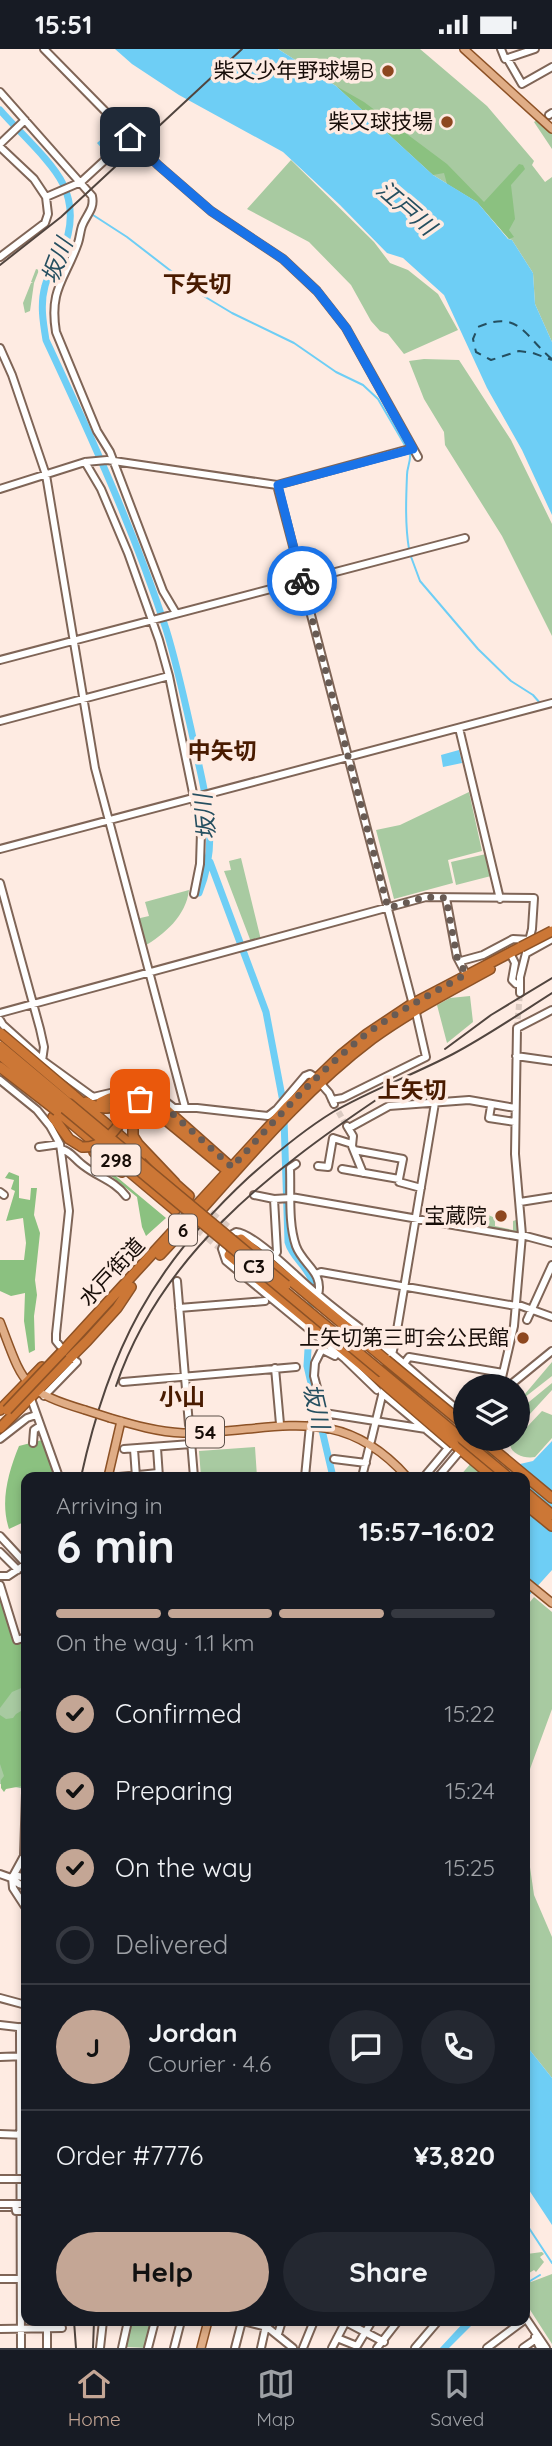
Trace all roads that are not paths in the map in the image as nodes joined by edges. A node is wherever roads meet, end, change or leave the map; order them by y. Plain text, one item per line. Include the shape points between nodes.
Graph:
1 (44, 49) edge
2 (464, 49) edge
3 (501, 49) edge
4 (536, 49) edge
5 (507, 58) junction
6 (552, 67) edge
7 (0, 92) edge
8 (24, 121) junction
9 (552, 129) edge
10 (130, 137) junction
11 (0, 145) edge
12 (79, 183) junction
13 (46, 197) junction
14 (0, 257) edge
15 (0, 348) edge
16 (413, 449) junction
17 (418, 457) dead end
18 (110, 460) junction
19 (87, 462) junction
20 (46, 475) junction
21 (278, 485) junction
22 (0, 489) edge
23 (465, 538) dead end
24 (302, 580) junction
25 (174, 614) junction
26 (151, 619) junction
27 (73, 641) junction
28 (0, 660) edge
29 (169, 676) junction
30 (83, 698) junction
31 (552, 703) edge
32 (0, 721) edge
33 (459, 728) junction
34 (348, 757) junction
35 (195, 796) junction
36 (108, 819) junction
37 (0, 849) edge
38 (0, 883) edge
39 (194, 894) dead end
40 (446, 898) junction
41 (500, 899) junction
42 (388, 908) junction
43 (552, 933) edge
44 (531, 939) junction
45 (523, 950) junction
46 (512, 957) junction
47 (461, 961) dead end
48 (148, 972) junction
49 (466, 974) junction
50 (520, 984) junction
51 (520, 993) tunnel mouth
52 (412, 1001) dead end
53 (33, 1003) junction
54 (552, 1010) edge
55 (0, 1013) edge
56 (416, 1013) dead end
57 (0, 1020) edge
58 (0, 1033) edge
59 (0, 1045) edge
60 (0, 1055) edge
61 (516, 1056) junction
62 (552, 1061) edge
63 (39, 1062) junction
64 (0, 1068) edge
65 (313, 1076) dead end
66 (0, 1080) edge
67 (322, 1086) dead end
68 (16, 1091) junction
69 (72, 1094) junction
70 (101, 1102) dead end
71 (435, 1103) junction
72 (491, 1105) junction
73 (165, 1107) junction
74 (185, 1107) junction
75 (515, 1108) junction
76 (282, 1112) junction
77 (55, 1114) junction
78 (515, 1122) junction
79 (192, 1141) junction
80 (60, 1146) junction
81 (39, 1147) dead end
82 (353, 1147) junction
83 (94, 1152) dead end
84 (296, 1164) dead end
85 (318, 1166) dead end
86 (342, 1169) dead end
87 (232, 1170) junction
88 (363, 1173) junction
89 (399, 1179) junction
90 (175, 1183) junction
91 (421, 1188) junction
92 (254, 1195) dead end
93 (126, 1196) dead end
94 (189, 1196) tunnel mouth
95 (291, 1197) junction
96 (552, 1198) edge
97 (277, 1199) junction
98 (164, 1201) junction
99 (520, 1202) junction
100 (175, 1210) tunnel mouth
101 (416, 1219) junction
102 (522, 1236) junction
103 (241, 1239) tunnel mouth
104 (552, 1243) edge
105 (229, 1255) tunnel mouth
106 (275, 1261) junction
107 (552, 1265) edge
108 (316, 1274) junction
109 (177, 1281) dead end
110 (404, 1287) junction
111 (126, 1289) junction
112 (318, 1299) junction
113 (265, 1301) dead end
114 (333, 1305) dead end
115 (516, 1305) junction
116 (179, 1308) junction
117 (531, 1309) junction
118 (326, 1314) dead end
119 (552, 1317) edge
120 (527, 1320) dead end
121 (0, 1322) edge
122 (302, 1322) junction
123 (320, 1336) junction
124 (372, 1337) junction
125 (552, 1351) edge
126 (65, 1353) junction
127 (389, 1357) junction
128 (403, 1365) junction
129 (296, 1367) dead end
130 (275, 1368) junction
131 (503, 1373) joint
132 (524, 1374) edge
133 (185, 1376) junction
134 (27, 1382) junction
135 (123, 1382) dead end
136 (380, 1388) junction
137 (37, 1395) junction
138 (453, 1405) edge
139 (4, 1412) edge
140 (324, 1413) junction
141 (453, 1414) edge
142 (36, 1415) junction
143 (121, 1421) junction
144 (375, 1422) junction
145 (0, 1423) edge
146 (280, 1424) junction
147 (189, 1425) dead end
148 (453, 1425) edge
149 (40, 1426) junction
150 (314, 1426) junction
151 (327, 1428) junction
152 (0, 1429) edge
153 (426, 1429) junction
154 (0, 1440) edge
155 (33, 1443) dead end
156 (453, 1446) edge
157 (453, 1446) edge
158 (157, 1448) junction
159 (453, 1448) edge
160 (124, 1449) dead end
161 (134, 1449) junction
162 (453, 1449) edge
163 (460, 1451) edge
164 (484, 1451) edge
165 (496, 1451) edge
166 (334, 1459) dead end
167 (366, 1462) junction
168 (57, 1472) edge
169 (109, 1472) edge
170 (136, 1472) edge
171 (159, 1472) edge
172 (194, 1472) edge
173 (306, 1472) edge
174 (363, 1472) edge
175 (403, 1472) edge
176 (429, 1472) edge
177 (441, 1472) edge
178 (487, 1472) edge
179 (502, 1472) edge
180 (509, 1472) edge
181 (521, 1472) edge
182 (530, 1480) edge
183 (530, 1489) edge
184 (530, 1496) edge
185 (552, 1498) edge
186 (530, 1508) edge
187 (552, 1508) edge
188 (552, 1515) edge
189 (552, 1526) edge
190 (0, 1537) edge
191 (0, 1552) edge
192 (21, 1559) edge
193 (21, 1568) edge
194 (18, 1570) junction
195 (0, 1576) edge
196 (0, 1585) edge
197 (530, 1585) edge
198 (552, 1603) edge
199 (21, 1639) edge
200 (21, 1863) edge
201 (0, 1874) edge
202 (12, 1878) junction
203 (21, 1881) edge
204 (21, 1900) edge
205 (0, 1998) edge
206 (21, 2004) edge
207 (0, 2025) edge
208 (21, 2027) edge
209 (21, 2056) edge
210 (0, 2057) edge
211 (0, 2134) edge
212 (21, 2135) edge
213 (0, 2179) edge
214 (21, 2179) edge
215 (0, 2206) edge
216 (21, 2206) edge
217 (0, 2279) edge
218 (21, 2279) edge
219 (21, 2326) edge
220 (37, 2326) edge
221 (47, 2326) edge
222 (54, 2326) edge
223 (102, 2326) edge
224 (127, 2326) edge
225 (154, 2326) edge
226 (180, 2326) edge
227 (207, 2326) edge
228 (242, 2326) edge
229 (266, 2326) edge
230 (268, 2326) edge
231 (280, 2326) edge
232 (312, 2326) edge
233 (343, 2326) edge
234 (355, 2326) edge
235 (369, 2326) edge
236 (394, 2326) edge
237 (434, 2326) edge
238 (516, 2326) edge
239 (530, 2326) edge
240 (62, 2328) dead end
241 (0, 2329) edge
242 (21, 2329) junction
243 (366, 2332) junction
244 (277, 2333) junction
245 (536, 2336) junction
246 (337, 2338) junction
247 (384, 2342) junction
248 (357, 2347) edge
249 (21, 2348) edge
250 (47, 2348) edge
251 (100, 2348) edge
252 (122, 2348) edge
253 (148, 2348) edge
254 (174, 2348) edge
255 (201, 2348) edge
256 (235, 2348) edge
257 (261, 2348) edge
258 (293, 2348) edge
259 (303, 2348) edge
260 (332, 2348) edge
261 (377, 2348) edge
262 (415, 2348) edge
263 (487, 2348) edge
264 (523, 2348) edge
265 (540, 2348) edge
266 (546, 2348) edge

1 - 10 street
2 - 9 main road
3 - 5 street
4 - 5 street
5 - 6 street via 522,84
7 - 8 street
8 - 11 street
8 - 12 street
10 - 12 street
10 - 16 street via 211,211 283,259 317,291 346,328
11 - 13 street
12 - 13 street
12 - 18 street via 92,196 93,204 55,293 53,316
13 - 14 street via 45,223
15 - 20 street
16 - 17 street
16 - 21 street
18 - 19 street
18 - 21 street
18 - 25 street
19 - 20 street
19 - 26 street via 118,528
20 - 22 street
20 - 27 street
21 - 24 street
23 - 24 street
24 - 25 street
24 - 34 street
25 - 26 street
26 - 27 street
26 - 29 street
27 - 28 street
27 - 30 street
29 - 30 street
29 - 35 street
30 - 32 street
30 - 36 street
31 - 33 street
33 - 34 street
33 - 41 street
34 - 35 street
34 - 42 street
35 - 36 street
35 - 39 street via 201,847
36 - 37 street
36 - 48 street
38 - 53 street
40 - 41 street
40 - 42 street via 426,897
40 - 49 street via 457,957
41 - 44 street via 534,898
42 - 48 street
42 - 52 street
43 - 44 street
43 - 45 highway, 水戸街道 / 6, bridge
44 - 45 street
44 - 47 street via 513,939
45 - 46 highway, 水戸街道 / 6
45 - 49 highway, 水戸街道 / 6
45 - 50 street
46 - 50 street via 516,963 512,980
46 - 76 highway, 水戸街道 / 6 via 395,1023
48 - 53 street
48 - 74 street
49 - 76 highway, 水戸街道 / 6 via 367,1034
50 - 51 street
53 - 55 street
53 - 63 street via 44,1047
54 - 61 street via 517,1028
56 - 67 street via 426,1057 333,1102
57 - 63 street
58 - 63 highway, 298, bridge
59 - 148 highway, C3, bridge
60 - 179 highway, C3, bridge
61 - 62 street
61 - 75 street
63 - 68 street
63 - 69 highway, 298, bridge
63 - 74 street via 93,1097 140,1086 174,1108
64 - 77 highway, 298, bridge
65 - 76 street via 305,1076
66 - 68 street
68 - 80 street via 43,1117
69 - 73 highway, 298 via 102,1109 140,1099
69 - 90 highway, 298
70 - 73 highway via 141,1093
71 - 72 street via 480,1100
71 - 82 street via 389,1106 347,1127
71 - 91 street
72 - 75 street
72 - 78 street via 489,1118
73 - 87 highway
74 - 76 street via 268,1116
75 - 78 street
76 - 87 highway, 水戸街道 / 6
77 - 79 highway, 298, bridge via 69,1139 82,1147 102,1143 135,1109 152,1106
77 - 98 highway, 298
78 - 99 street
79 - 87 highway, 298
79 - 90 highway, 298 via 157,1114 144,1113 134,1122 132,1131 138,1144
80 - 81 street
80 - 93 street
80 - 126 street via 69,1211 56,1341
82 - 85 street via 333,1138 328,1167
82 - 88 street
82 - 89 street via 402,1159
83 - 98 highway, 298
84 - 95 street via 290,1168
86 - 88 street
87 - 111 highway, 水戸街道 / 6
88 - 89 street
89 - 91 street
90 - 94 highway, 298
91 - 101 street
92 - 97 street
95 - 97 street
95 - 101 street
95 - 108 street via 296,1247
96 - 99 street
97 - 106 street
98 - 100 highway, 298
99 - 102 street
101 - 102 street
101 - 110 street
102 - 104 street
102 - 115 street
103 - 106 highway
105 - 122 highway via 289,1305
106 - 112 highway
106 - 122 street via 239,1232 227,1237 222,1249 230,1265
107 - 117 street
108 - 110 street
108 - 112 street
109 - 116 street
110 - 115 street
110 - 127 street
111 - 126 highway, 水戸街道 / 6
111 - 134 highway via 109,1298
111 - 137 highway via 117,1308
112 - 124 street
112 - 127 highway
113 - 116 street
114 - 124 street via 338,1304
115 - 117 street
115 - 131 street
116 - 133 street
117 - 119 street
117 - 120 street
118 - 123 street
121 - 134 main road
122 - 123 highway
123 - 136 highway
123 - 136 street via 331,1353
123 - 140 street via 314,1376
124 - 127 street
125 - 132 street
126 - 137 street via 77,1362
126 - 139 highway, 水戸街道 / 6, bridge
127 - 128 street
127 - 136 street
127 - 141 highway, bridge
128 - 131 street via 409,1357
128 - 138 street
129 - 130 street
130 - 133 street
130 - 146 street
133 - 135 street
133 - 147 street
134 - 137 main road
134 - 139 highway
136 - 144 street
136 - 153 street
136 - 156 highway, bridge
137 - 142 street
137 - 143 main road, bridge
137 - 152 highway
139 - 145 highway, 水戸街道 / 6
140 - 144 street
140 - 151 street
142 - 149 street
142 - 154 street
143 - 146 main road, 54 via 181,1433
143 - 169 main road
144 - 153 street
144 - 167 street
146 - 150 main road, 54
149 - 155 street via 33,1432
149 - 168 street
150 - 151 main road, 54
150 - 173 street
151 - 175 main road, 54 via 374,1446
153 - 157 street
158 - 161 street
158 - 171 street
158 - 172 street via 191,1443
159 - 176 street
160 - 161 street
161 - 170 street
162 - 177 street
163 - 178 highway
164 - 180 highway, C3, bridge
165 - 181 highway
166 - 167 street
167 - 174 street
182 - 185 highway
183 - 187 highway
184 - 188 highway
186 - 189 highway
190 - 192 street
191 - 194 street
193 - 194 street
194 - 195 street
196 - 199 street via 17,1640
197 - 198 main road
200 - 202 street
201 - 202 street
202 - 203 street
202 - 204 street
205 - 206 street
207 - 208 street
209 - 210 street
211 - 212 street
213 - 214 street, bridge
215 - 216 street, bridge
217 - 218 street
219 - 242 street
220 - 242 street
221 - 250 street
222 - 240 street
223 - 251 street
224 - 252 street
225 - 253 street
226 - 254 street
227 - 255 main road
228 - 256 street
229 - 257 street
230 - 244 street
231 - 244 street
232 - 259 street
233 - 246 street
234 - 243 street
235 - 243 street
236 - 247 street
237 - 262 street
238 - 263 street
239 - 245 street
241 - 242 street
242 - 249 street
243 - 247 street
243 - 248 street
244 - 258 street
245 - 264 street
245 - 265 street
245 - 266 street
246 - 248 street
246 - 260 street
247 - 261 street

